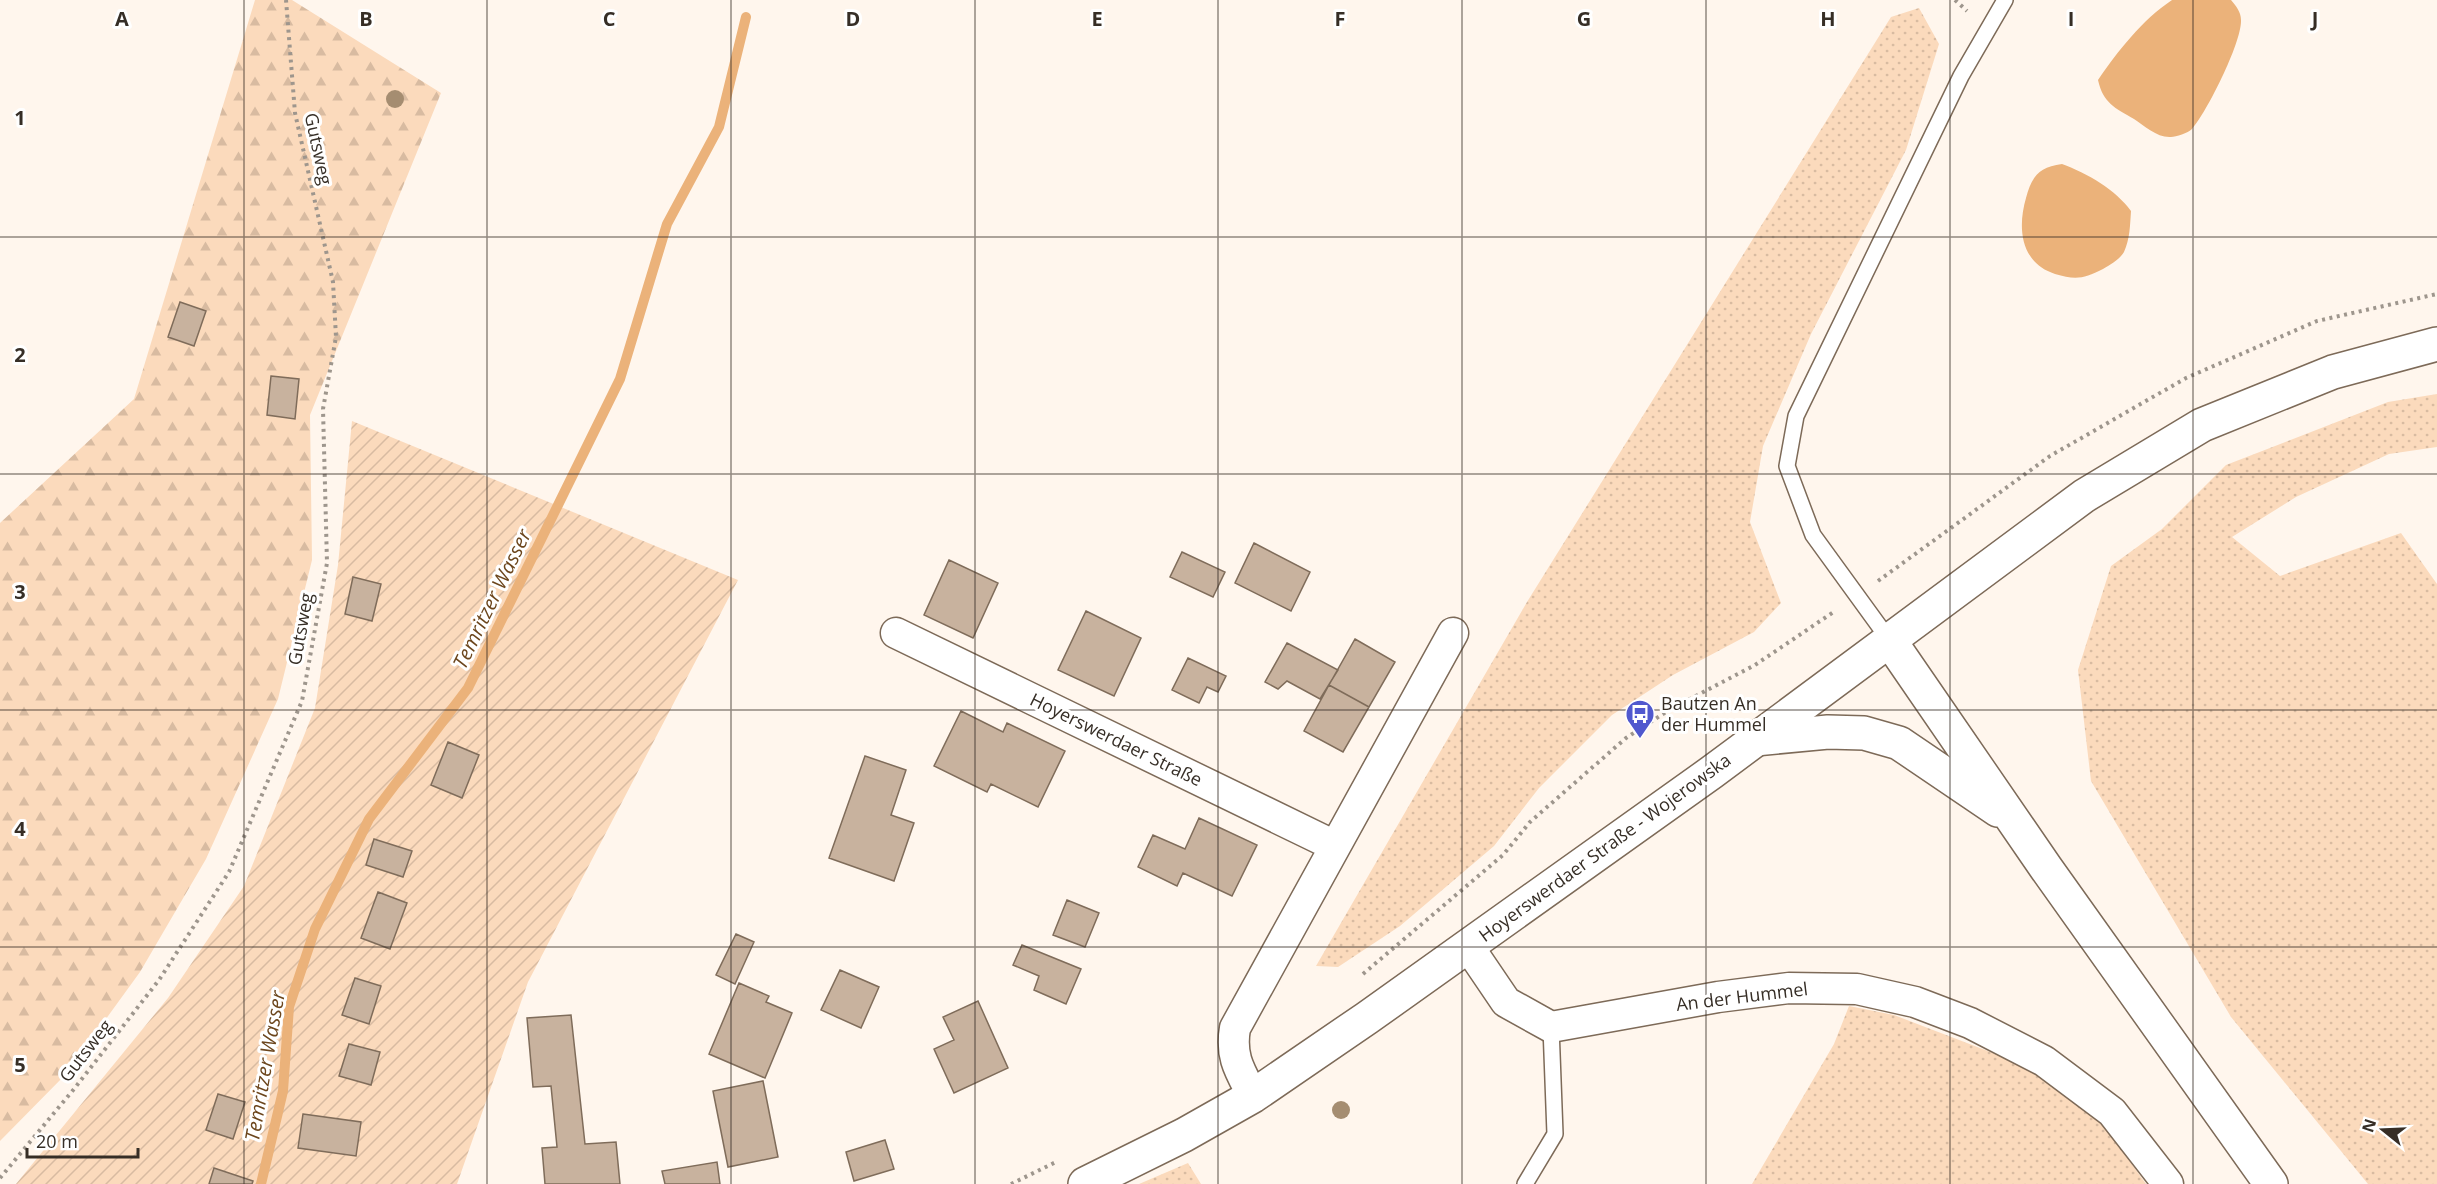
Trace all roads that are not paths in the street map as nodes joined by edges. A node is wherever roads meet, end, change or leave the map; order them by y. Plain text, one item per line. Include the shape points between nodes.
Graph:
1 (2005, 0) edge
2 (2437, 344) edge
3 (896, 633) dead end
4 (1453, 633) dead end
5 (1890, 641) junction
6 (1755, 739) junction
7 (2014, 821) junction
8 (1335, 846) junction
9 (1468, 946) junction
10 (1551, 1027) junction
11 (1253, 1096) junction
12 (1085, 1184) edge
13 (1525, 1184) edge
14 (2168, 1184) edge
15 (2271, 1184) edge

1 - 5 lane via 1961,76 1796,416 1787,466 1813,536
2 - 5 main road, Hoyerswerdaer Straße - Wojerowska via 2333,372 2202,425 2084,496
3 - 8 street, Hoyerswerdaer Straße
4 - 8 street
5 - 6 main road, Hoyerswerdaer Straße - Wojerowska
5 - 7 main road
6 - 7 main road via 1828,732 1864,733 1899,743
6 - 9 main road, Hoyerswerdaer Straße - Wojerowska
7 - 15 main road
8 - 11 street via 1235,1028 1232,1046
9 - 10 street via 1506,1002
9 - 11 main road, Hoyerswerdaer Straße - Wojerowska
10 - 13 lane via 1555,1134
10 - 14 street, An der Hummel via 1789,988 1857,988 1915,1002 1970,1023 2044,1061 2112,1112
11 - 12 main road, Hoyerswerdaer Straße - Wojerowska

